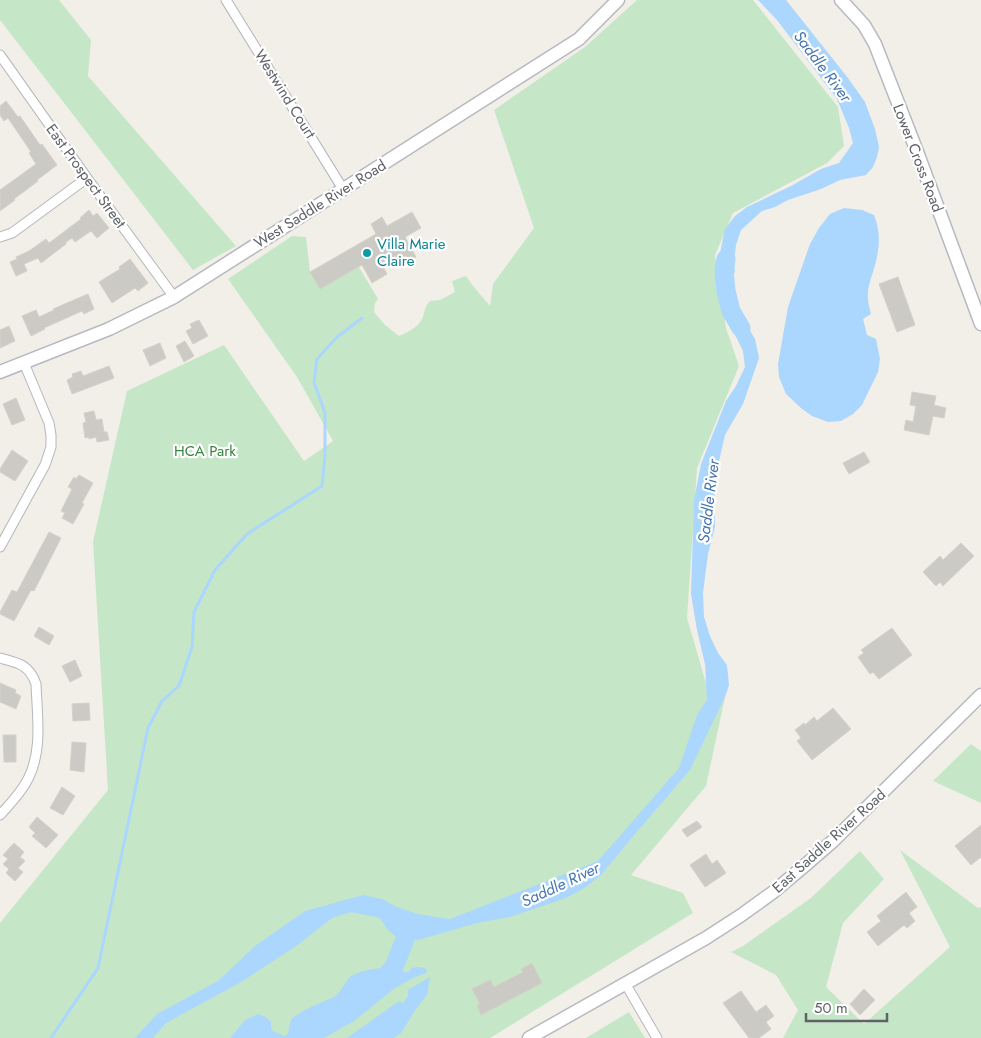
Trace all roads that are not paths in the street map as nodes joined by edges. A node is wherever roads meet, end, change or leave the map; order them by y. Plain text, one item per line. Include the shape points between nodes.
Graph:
1 (226, 0) edge
2 (618, 0) edge
3 (841, 0) edge
4 (0, 54) edge
5 (87, 178) junction
6 (344, 189) junction
7 (0, 237) edge
8 (174, 296) junction
9 (981, 324) edge
10 (24, 362) junction
11 (0, 372) edge
12 (0, 547) edge
13 (0, 658) edge
14 (981, 695) edge
15 (0, 815) edge
16 (625, 983) junction
17 (529, 1038) edge
18 (658, 1038) edge

1 - 6 street, Westwind Court
2 - 6 street, West Saddle River Road via 579,39
3 - 9 street, Lower Cross Road via 864,25 875,44
4 - 5 street, East Prospect Street
5 - 7 street via 12,232
5 - 8 street, East Prospect Street
6 - 8 street, West Saddle River Road
8 - 10 street, West Saddle River Road via 109,329
10 - 11 street, West Saddle River Road
10 - 12 street via 49,423 50,447 45,465
13 - 15 street via 19,663 33,676 38,739 28,780
14 - 16 street, East Saddle River Road via 833,841 785,882 706,938
16 - 17 street, East Saddle River Road
16 - 18 street

